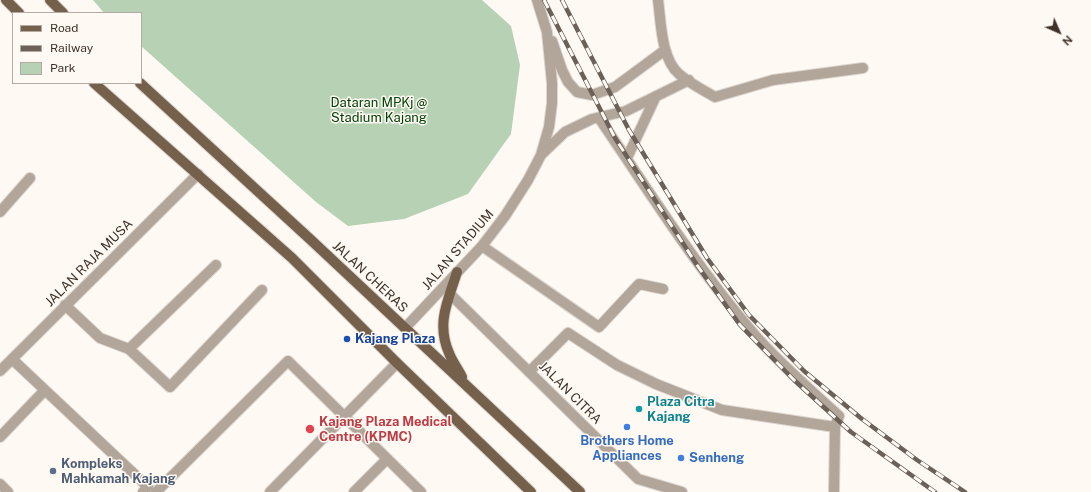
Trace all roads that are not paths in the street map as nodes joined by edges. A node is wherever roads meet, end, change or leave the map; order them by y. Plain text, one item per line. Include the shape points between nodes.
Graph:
1 (6, 0) edge
2 (50, 0) edge
3 (537, 0) edge
4 (658, 0) edge
5 (18, 12) edge
6 (62, 12) edge
7 (547, 32) junction
8 (665, 50) junction
9 (863, 68) dead end
10 (689, 80) junction
11 (95, 84) edge
12 (141, 84) edge
13 (656, 96) junction
14 (599, 118) junction
15 (541, 155) junction
16 (627, 158) junction
17 (198, 174) junction
18 (30, 178) dead end
19 (0, 212) edge
20 (482, 246) junction
21 (216, 265) dead end
22 (457, 272) junction
23 (662, 289) dead end
24 (262, 290) dead end
25 (450, 294) junction
26 (65, 305) junction
27 (405, 328) junction
28 (129, 348) junction
29 (12, 359) junction
30 (397, 363) junction
31 (0, 371) edge
32 (529, 372) junction
33 (466, 384) junction
34 (45, 390) junction
35 (344, 416) junction
36 (835, 427) junction
37 (0, 437) edge
38 (387, 459) junction
39 (0, 484) edge
40 (8, 492) edge
41 (143, 492) edge
42 (156, 492) edge
43 (270, 492) edge
44 (354, 492) edge
45 (421, 492) edge
46 (531, 492) edge
47 (580, 492) edge
48 (682, 492) edge
49 (834, 492) edge

1 - 5 main road
2 - 6 main road
3 - 7 street, JALAN STADIUM
4 - 8 street
7 - 8 street via 568,82 577,92 592,95 615,87
7 - 15 street, JALAN STADIUM via 552,103 549,127
8 - 10 street via 678,73
9 - 10 street via 773,80 715,98
10 - 13 street
11 - 17 main road
12 - 27 main road, JALAN CHERAS
13 - 14 street via 626,110
13 - 16 street
14 - 15 street via 565,132
14 - 16 street
15 - 20 street, JALAN STADIUM via 505,216
16 - 36 street via 707,277 776,358 839,416
17 - 26 street, JALAN RAJA MUSA
17 - 30 main road via 292,258
18 - 19 street
20 - 22 street, JALAN STADIUM
20 - 23 street via 599,327 639,284
21 - 28 street
22 - 25 main road
22 - 27 street, JALAN STADIUM
24 - 28 street via 170,387
25 - 32 street, JALAN CITRA
25 - 33 main road via 444,313 442,333 449,353
26 - 28 street via 100,338
26 - 29 street, JALAN RAJA MUSA
27 - 33 main road, JALAN CHERAS
29 - 31 street, JALAN RAJA MUSA
29 - 34 street
30 - 35 street
30 - 46 main road
32 - 36 street via 568,332 617,365 656,384 722,410
32 - 48 street, JALAN CITRA via 638,479
33 - 47 main road, JALAN CHERAS
34 - 37 street
34 - 41 street via 148,487
35 - 38 street
35 - 42 street via 288,361
35 - 43 street
36 - 49 street
38 - 44 street
38 - 45 street
39 - 40 street

